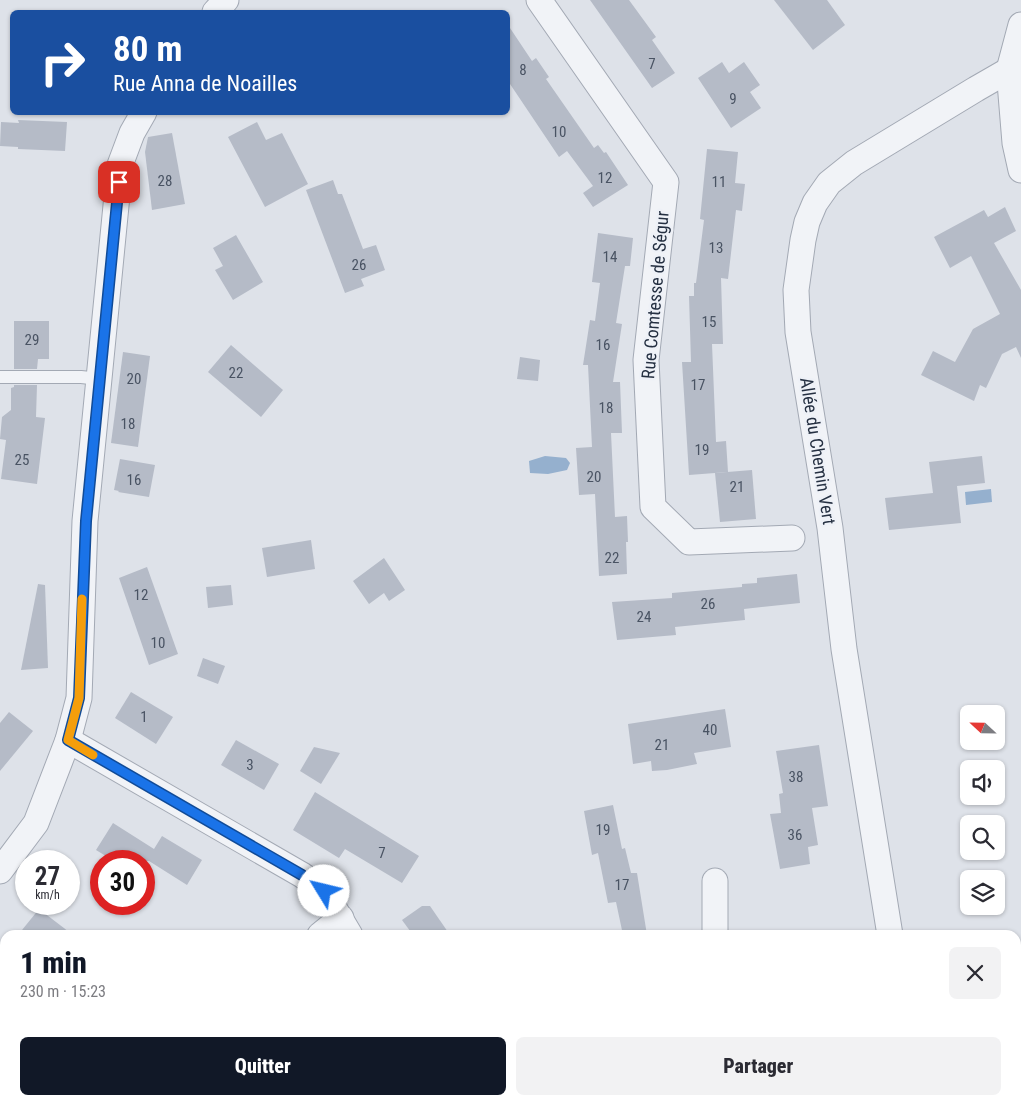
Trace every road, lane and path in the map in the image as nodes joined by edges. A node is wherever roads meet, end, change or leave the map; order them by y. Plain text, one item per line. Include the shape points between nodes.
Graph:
1 (226, 0) edge
2 (538, 0) edge
3 (217, 10) edge
4 (1021, 25) edge
5 (1009, 70) junction
6 (142, 115) edge
7 (1021, 170) edge
8 (0, 377) edge
9 (100, 379) junction
10 (792, 538) dead end
11 (68, 740) junction
12 (0, 871) edge
13 (715, 881) dead end
14 (345, 927) edge
15 (714, 930) edge
16 (889, 930) edge

1 - 3 street
2 - 10 street, Rue Comtesse de Ségur via 666,182 646,360 653,507 690,542
4 - 5 street
5 - 7 street via 1015,143
5 - 16 street, Allée du Chemin Vert via 854,163 829,183 807,222 796,290 798,332 830,528 844,649
6 - 9 street via 120,165
8 - 9 lane
9 - 11 street via 86,521 79,698
11 - 12 street via 36,823
11 - 14 street via 302,875 324,891
13 - 15 street

